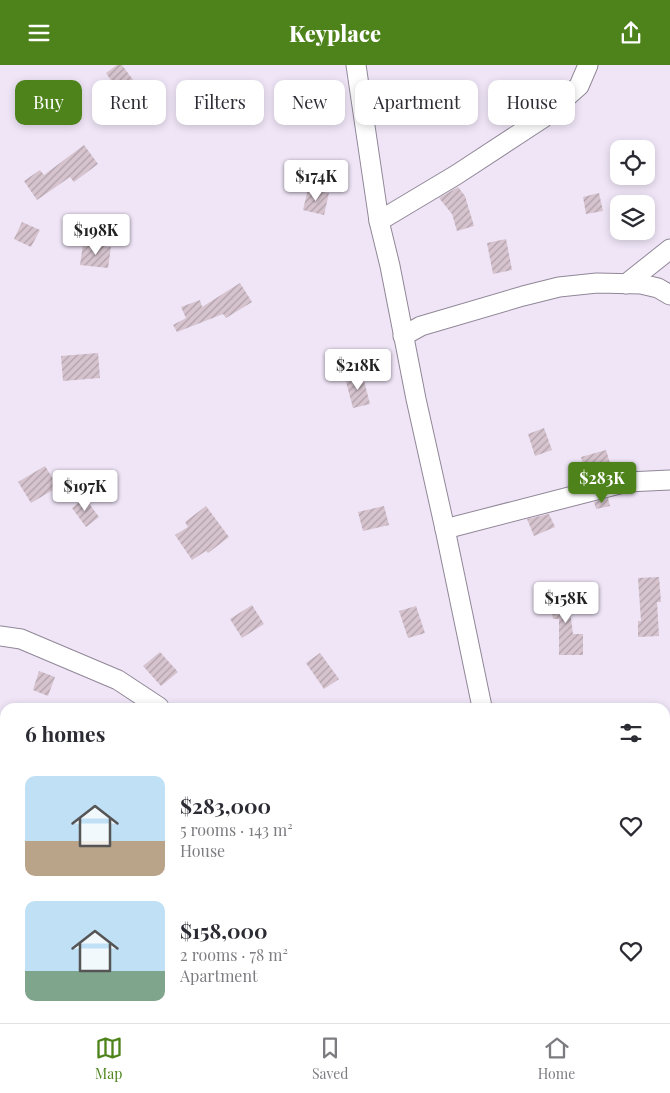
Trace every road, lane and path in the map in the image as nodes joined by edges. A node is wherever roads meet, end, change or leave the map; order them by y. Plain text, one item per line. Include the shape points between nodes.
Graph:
1 (356, 65) edge
2 (588, 65) edge
3 (379, 221) junction
4 (670, 249) edge
5 (626, 285) junction
6 (670, 295) edge
7 (403, 336) junction
8 (670, 480) edge
9 (445, 529) junction
10 (0, 636) edge
11 (153, 703) edge
12 (481, 703) edge

1 - 3 street
2 - 3 street via 579,86 543,118
3 - 7 street
4 - 5 street
5 - 6 street via 641,284
5 - 7 street via 597,283 559,287 422,325
7 - 9 street
8 - 9 street via 627,482
9 - 12 street
10 - 11 street via 20,639 118,680

